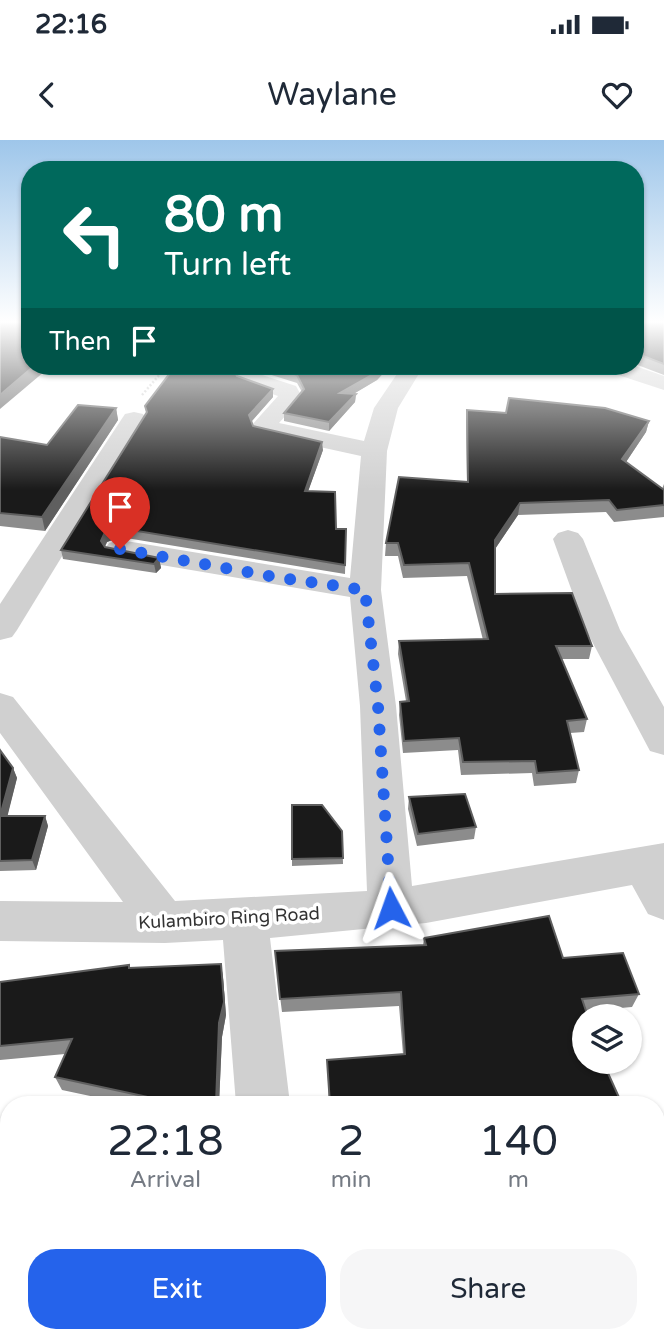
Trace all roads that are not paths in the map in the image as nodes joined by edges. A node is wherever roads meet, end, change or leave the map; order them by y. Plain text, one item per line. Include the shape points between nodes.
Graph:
1 (248, 378) edge
2 (405, 378) edge
3 (134, 419) road end
4 (374, 451) junction
5 (568, 539) dead end
6 (120, 549) edge
7 (365, 590) junction
8 (0, 630) edge
9 (0, 706) edge
10 (664, 741) edge
11 (657, 875) edge
12 (391, 908) junction
13 (245, 918) junction
14 (0, 921) edge
15 (165, 923) junction
16 (262, 1096) edge

1 - 4 street via 288,391 290,397 265,428
2 - 4 street via 386,408
3 - 8 street
4 - 7 street
5 - 10 street via 603,630
6 - 7 street
7 - 12 street via 378,706
9 - 15 street
11 - 12 street, Kulambiro Ring Road
12 - 13 street, Kulambiro Ring Road
13 - 15 street, Kulambiro Ring Road
13 - 16 street
14 - 15 street, Kulambiro Ring Road

